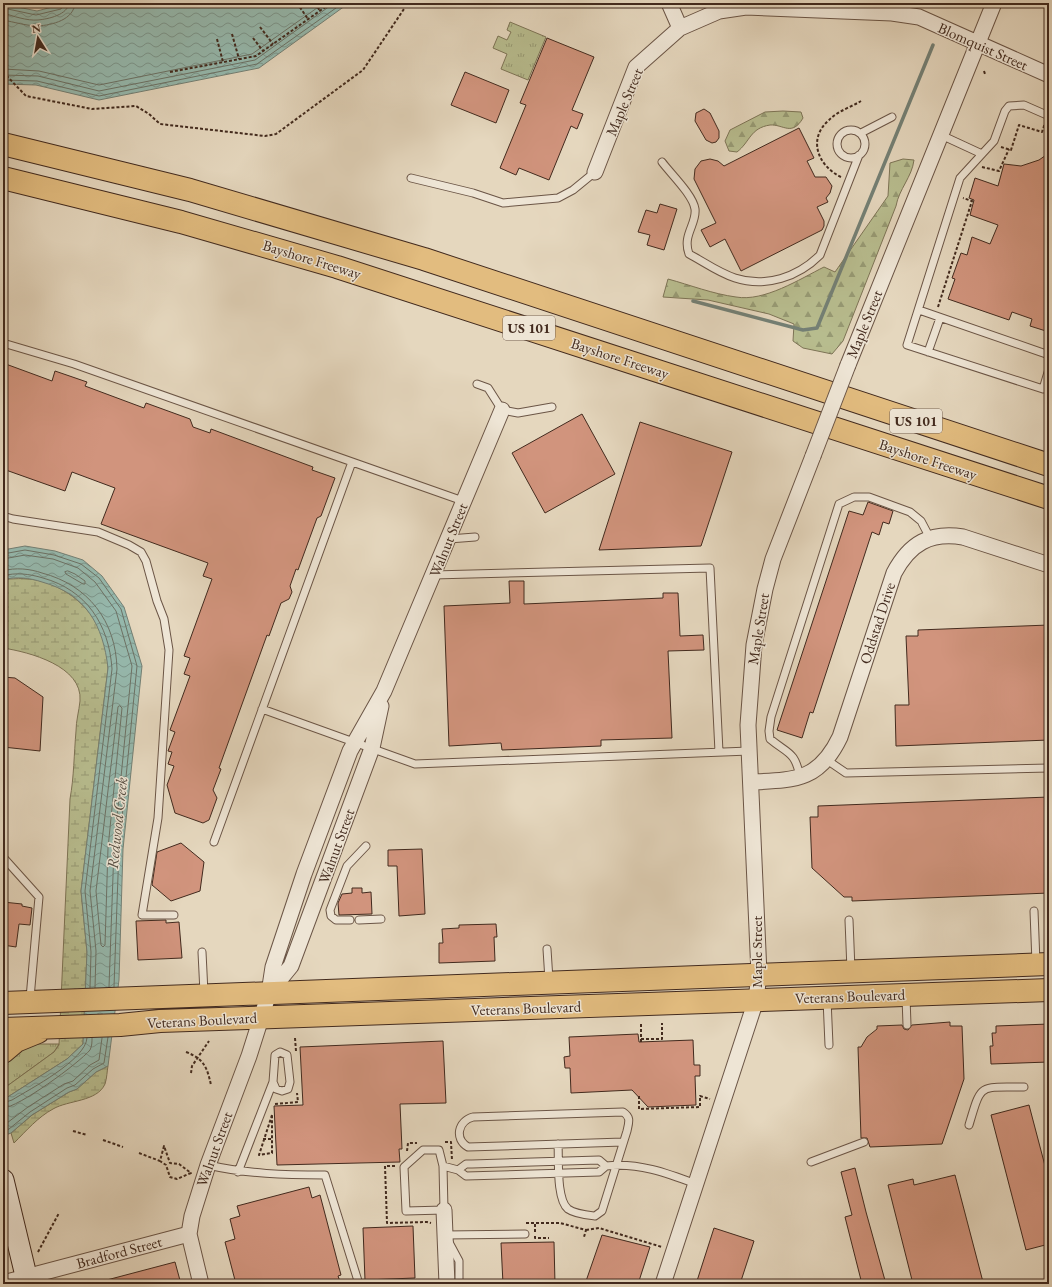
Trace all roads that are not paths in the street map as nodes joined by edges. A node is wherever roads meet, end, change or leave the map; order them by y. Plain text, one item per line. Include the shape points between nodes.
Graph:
1 (669, 3) edge
2 (994, 3) edge
3 (680, 28) junction
4 (978, 44) junction
5 (1049, 75) edge
6 (1049, 116) edge
7 (892, 117) dead end
8 (861, 134) junction
9 (941, 135) junction
10 (3, 144) edge
11 (982, 154) junction
12 (859, 155) junction
13 (662, 162) dead end
14 (595, 172) joint
15 (3, 178) edge
16 (411, 178) dead end
17 (919, 310) junction
18 (937, 317) junction
19 (3, 343) edge
20 (928, 352) junction
21 (1049, 355) edge
22 (1049, 369) edge
23 (477, 384) dead end
24 (1046, 390) edge
25 (552, 407) dead end
26 (502, 410) junction
27 (352, 462) junction
28 (1049, 464) edge
29 (1049, 498) edge
30 (463, 501) junction
31 (3, 516) edge
32 (475, 537) dead end
33 (930, 538) junction
34 (449, 539) junction
35 (1049, 565) edge
36 (433, 575) junction
37 (384, 691) junction
38 (262, 709) junction
39 (355, 742) junction
40 (372, 748) junction
41 (749, 750) junction
42 (719, 752) junction
43 (827, 760) junction
44 (1049, 768) edge
45 (800, 776) junction
46 (751, 782) junction
47 (214, 842) dead end
48 (366, 846) dead end
49 (4, 860) edge
50 (1034, 911) dead end
51 (174, 915) dead end
52 (381, 919) dead end
53 (350, 920) dead end
54 (360, 920) dead end
55 (849, 920) dead end
56 (548, 949) dead end
57 (202, 952) dead end
58 (1043, 964) edge
59 (938, 967) junction
60 (851, 971) junction
61 (759, 974) junction
62 (549, 983) junction
63 (1049, 990) edge
64 (3, 993) edge
65 (269, 993) junction
66 (906, 995) junction
67 (204, 996) junction
68 (827, 997) junction
69 (37, 1000) junction
70 (756, 1000) junction
71 (3, 1003) edge
72 (261, 1017) junction
73 (907, 1025) dead end
74 (48, 1028) junction
75 (3, 1029) edge
76 (828, 1045) dead end
77 (3, 1052) edge
78 (273, 1082) junction
79 (1024, 1087) dead end
80 (969, 1125) dead end
81 (623, 1142) junction
82 (864, 1142) dead end
83 (558, 1144) junction
84 (559, 1161) junction
85 (811, 1162) dead end
86 (616, 1164) junction
87 (208, 1165) junction
88 (443, 1166) junction
89 (606, 1166) junction
90 (455, 1169) junction
91 (238, 1172) junction
92 (559, 1175) junction
93 (3, 1180) edge
94 (696, 1184) junction
95 (444, 1210) junction
96 (189, 1234) junction
97 (525, 1234) dead end
98 (445, 1235) junction
99 (28, 1281) edge
100 (3, 1283) edge
101 (201, 1284) edge
102 (359, 1284) edge
103 (447, 1284) edge
104 (459, 1284) edge
105 (664, 1284) edge

1 - 3 street
2 - 4 street, Maple Street
3 - 4 street, Blomquist Street via 719,11 746,7 892,13 919,17
3 - 14 street, Maple Street via 636,67
4 - 5 street, Blomquist Street
4 - 9 street, Maple Street
6 - 11 lane via 1024,105 1009,106 994,141
7 - 8 lane
8 - 12 lane via 866,144
8 - 12 lane via 851,129 846,130 836,144 841,154 846,157
9 - 11 lane
9 - 41 street, Maple Street, bridge via 784,528 765,589 754,645
10 - 28 main road, Bayshore Freeway / US 101 via 190,190 396,251
11 - 17 lane via 960,178
12 - 13 lane via 820,255 811,265 769,282 736,278 689,254 686,245 696,211 693,200
14 - 16 lane via 573,190 558,198 504,204 474,193
15 - 29 main road, Bayshore Freeway / US 101 via 182,222 337,267
17 - 18 lane
17 - 20 lane via 907,346
18 - 20 lane
18 - 21 lane
19 - 27 lane via 74,364
20 - 24 lane
22 - 24 lane
23 - 26 lane via 488,388
25 - 26 lane via 518,414
26 - 30 street, Walnut Street
27 - 30 lane
27 - 38 lane
30 - 34 street, Walnut Street
31 - 51 lane via 98,532 129,545 140,552 146,561 164,619 169,650 158,818 142,915
32 - 34 lane
33 - 35 street, Oddstad Drive via 949,534 964,537
33 - 43 street, Oddstad Drive via 910,549 894,573 840,737
33 - 45 lane via 921,521 910,512 869,497 854,497 839,504 771,717 770,739 790,752 797,763
34 - 36 street, Walnut Street
36 - 37 street, Walnut Street
36 - 42 lane via 710,568
37 - 39 street, Walnut Street
37 - 40 street, Walnut Street
38 - 39 lane
38 - 47 lane
39 - 40 lane
39 - 65 street, Walnut Street via 304,874 273,967
40 - 42 lane via 415,764
40 - 65 street, Walnut Street via 291,966
41 - 42 lane
41 - 46 street, Maple Street
43 - 44 lane via 846,773
43 - 45 street, Oddstad Drive via 817,769
45 - 46 street, Oddstad Drive via 786,781
46 - 61 street, Maple Street
48 - 53 lane via 347,866 330,910 331,916 336,920
49 - 69 lane via 39,897
50 - 58 lane
52 - 54 lane
55 - 60 lane
56 - 62 lane
57 - 67 lane
58 - 59 main road, Veterans Boulevard
59 - 60 main road, Veterans Boulevard
59 - 66 main road via 917,982
60 - 61 main road, Veterans Boulevard
61 - 62 main road, Veterans Boulevard
61 - 70 street, Maple Street
62 - 65 main road, Veterans Boulevard
63 - 66 main road, Veterans Boulevard
64 - 69 main road
65 - 67 main road, Veterans Boulevard
65 - 72 street, Walnut Street
66 - 68 main road, Veterans Boulevard
66 - 73 lane
67 - 69 main road, Veterans Boulevard
68 - 70 main road, Veterans Boulevard
68 - 76 lane
69 - 71 main road, Veterans Boulevard
70 - 72 main road, Veterans Boulevard
70 - 94 street, Maple Street
72 - 74 main road, Veterans Boulevard
72 - 87 street, Walnut Street
74 - 75 main road, Veterans Boulevard
74 - 77 main road via 16,1041
78 - 78 lane via 276,1088 282,1091 288,1089 290,1082 287,1055 280,1052 275,1055 273,1062
78 - 91 lane
79 - 80 lane via 981,1090
81 - 83 lane
81 - 83 lane via 628,1115 616,1111 473,1117 463,1121 460,1134 463,1144 468,1147
81 - 86 lane
82 - 85 lane
83 - 84 lane
84 - 89 lane via 599,1160
84 - 90 lane via 466,1164
84 - 92 lane
86 - 89 lane
86 - 92 lane via 602,1211 595,1216 567,1208 563,1202
86 - 94 lane via 650,1169
87 - 91 lane
87 - 96 street, Walnut Street via 197,1195
88 - 90 lane
88 - 95 lane
88 - 95 lane via 439,1150 423,1150 404,1167 406,1211
89 - 92 lane via 599,1172
90 - 92 lane via 466,1176
91 - 102 lane via 325,1175
93 - 99 street
94 - 105 street, Maple Street
95 - 98 street
96 - 99 street, Bradford Street
96 - 101 street, Walnut Street
97 - 98 lane
98 - 103 street
98 - 104 lane via 459,1261
99 - 100 street, Bradford Street

